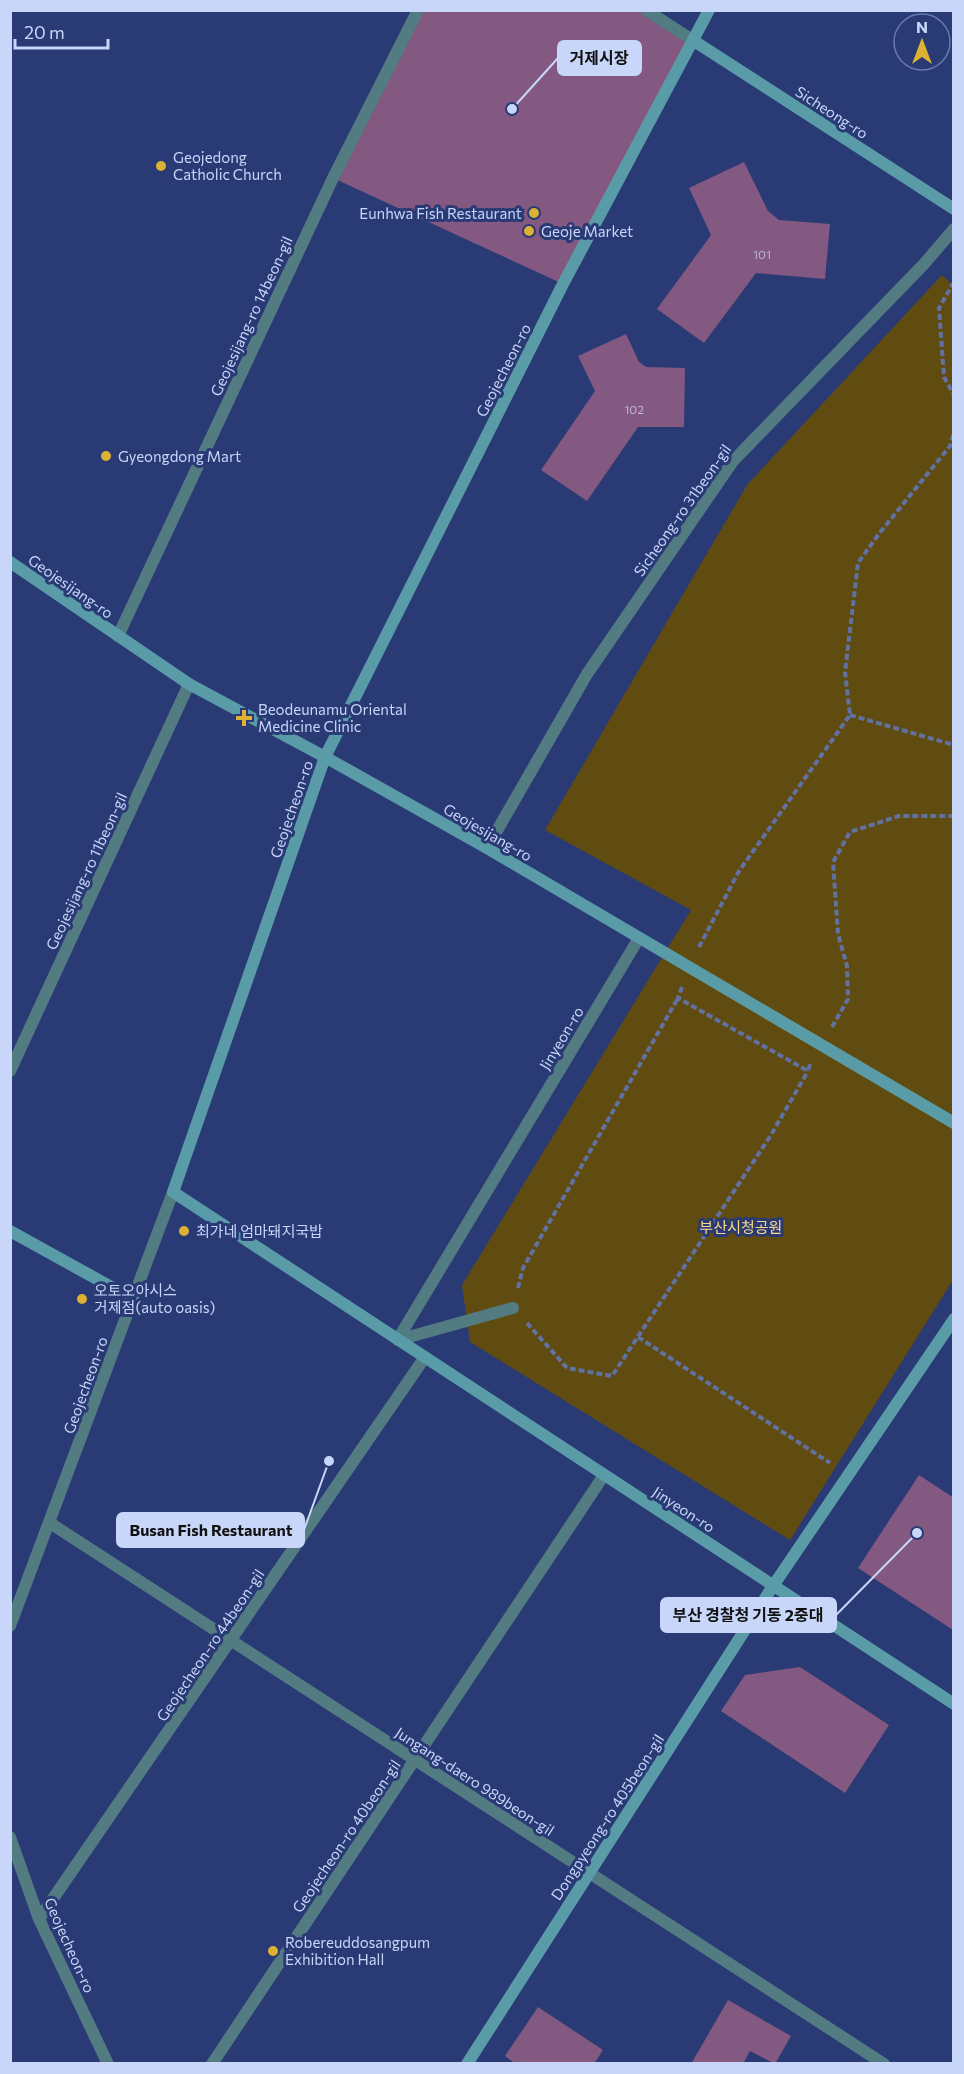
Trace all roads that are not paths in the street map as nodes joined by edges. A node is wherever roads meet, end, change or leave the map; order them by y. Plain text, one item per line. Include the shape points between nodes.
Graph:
1 (418, 10) edge
2 (646, 10) edge
3 (710, 10) edge
4 (694, 41) junction
5 (954, 209) edge
6 (954, 229) edge
7 (10, 562) edge
8 (118, 636) junction
9 (189, 684) junction
10 (326, 757) junction
11 (487, 848) junction
12 (639, 938) junction
13 (10, 1071) edge
14 (954, 1124) edge
15 (173, 1192) junction
16 (10, 1231) edge
17 (133, 1299) junction
18 (513, 1308) road end
19 (954, 1320) edge
20 (398, 1339) junction
21 (425, 1357) junction
22 (604, 1475) junction
23 (50, 1523) junction
24 (773, 1586) junction
25 (10, 1626) edge
26 (231, 1640) junction
27 (954, 1704) edge
28 (415, 1760) junction
29 (10, 1837) edge
30 (590, 1872) junction
31 (39, 1919) junction
32 (108, 2064) edge
33 (212, 2064) edge
34 (467, 2064) edge
35 (884, 2064) edge

1 - 8 street, Geojesijang-ro 14beon-gil via 333,178
2 - 4 street
3 - 4 main road, Geojecheon-ro
4 - 5 main road, Sicheong-ro
4 - 10 main road, Geojecheon-ro via 563,284
6 - 11 street, Sicheong-ro 31beon-gil via 733,461 587,674
7 - 8 main road, Geojesijang-ro
8 - 9 main road, Geojesijang-ro
9 - 10 main road, Geojesijang-ro
9 - 13 street, Geojesijang-ro 11beon-gil
10 - 11 main road, Geojesijang-ro
10 - 15 main road, Geojecheon-ro
11 - 12 main road, Geojesijang-ro
12 - 14 main road, Geojesijang-ro
12 - 20 street, Jinyeon-ro
15 - 17 street, Geojecheon-ro
15 - 20 main road, Jinyeon-ro
16 - 17 main road
17 - 23 street, Geojecheon-ro
18 - 20 street
19 - 24 main road, Dongpyeong-ro 405beon-gil
20 - 21 main road, Jinyeon-ro
21 - 22 main road, Jinyeon-ro
21 - 26 street, Geojecheon-ro 44beon-gil
22 - 24 main road, Jinyeon-ro
22 - 28 street, Geojecheon-ro 40beon-gil
23 - 25 street, Geojecheon-ro
23 - 26 street, Jungang-daero 989beon-gil
24 - 27 main road, Jinyeon-ro
24 - 30 main road, Dongpyeong-ro 405beon-gil
26 - 28 street, Jungang-daero 989beon-gil
26 - 31 street, Geojecheon-ro 44beon-gil
28 - 30 street, Jungang-daero 989beon-gil
28 - 33 street, Geojecheon-ro 40beon-gil
29 - 31 street, Geojecheon-ro
30 - 34 main road, Dongpyeong-ro 405beon-gil
30 - 35 street, Jungang-daero 989beon-gil
31 - 32 street, Geojecheon-ro

